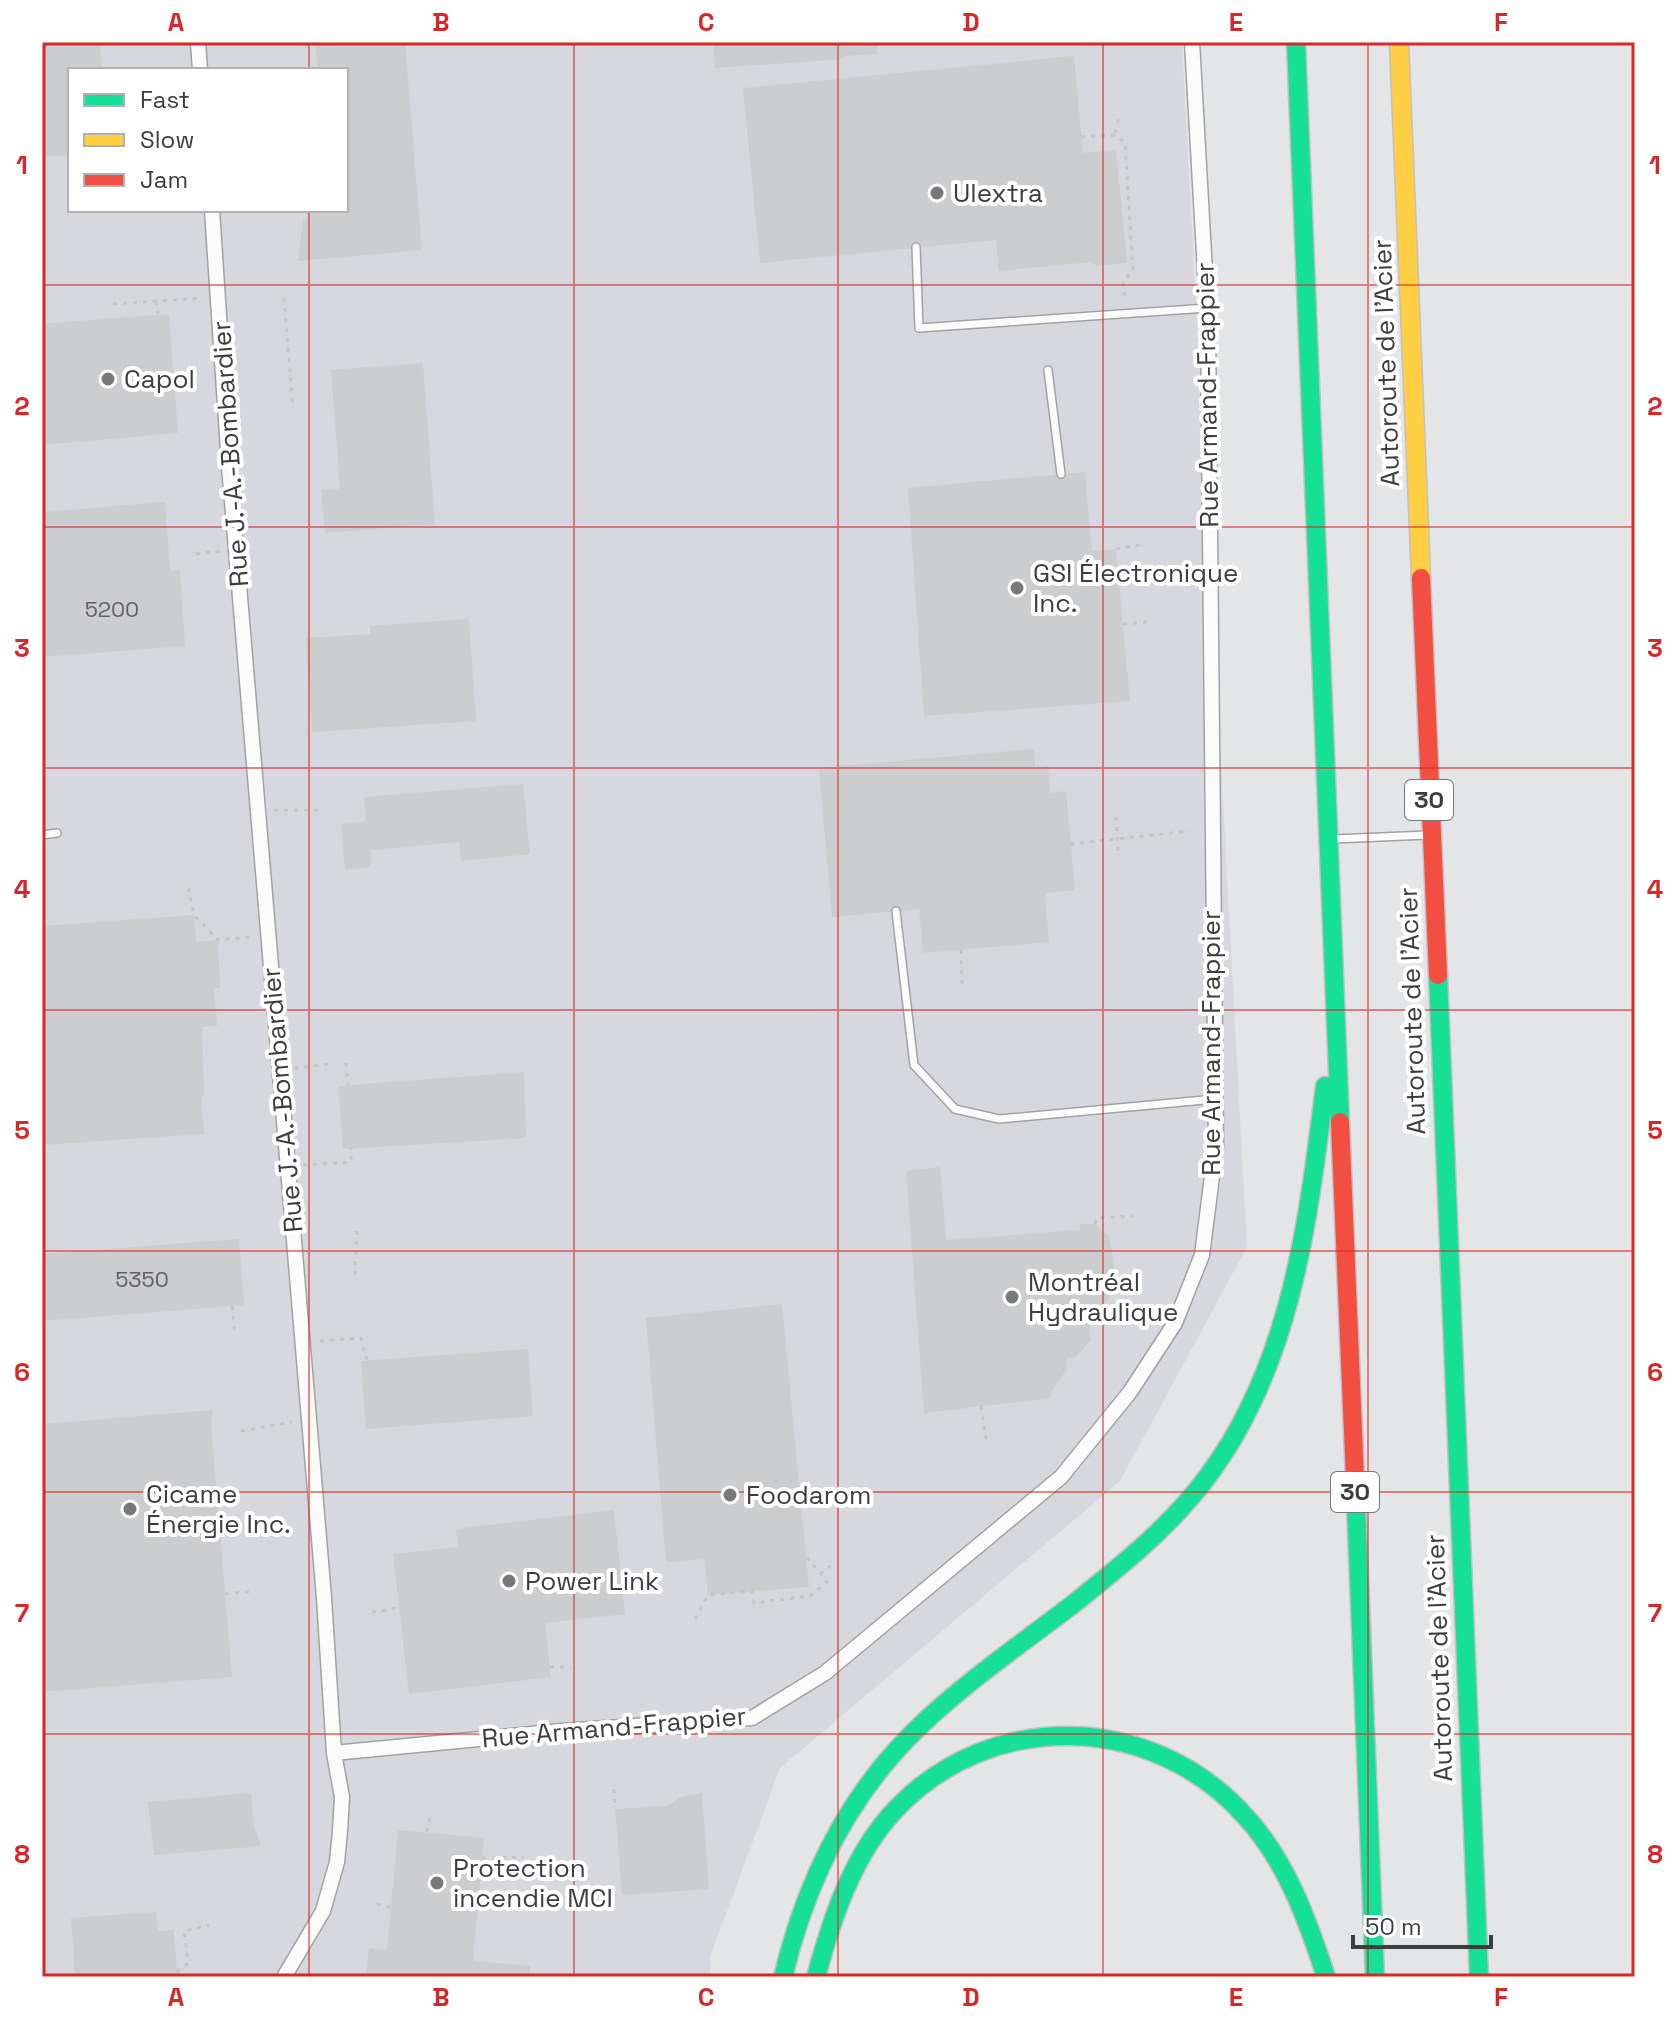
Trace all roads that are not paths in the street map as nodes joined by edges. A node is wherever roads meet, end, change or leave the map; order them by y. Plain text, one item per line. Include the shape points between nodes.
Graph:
1 (198, 42) edge
2 (1192, 42) edge
3 (1296, 42) edge
4 (1399, 42) edge
5 (200, 68) edge
6 (212, 212) edge
7 (916, 247) dead end
8 (1207, 308) junction
9 (1048, 370) dead end
10 (1061, 474) dead end
11 (57, 833) dead end
12 (42, 835) edge
13 (1431, 835) junction
14 (1328, 839) junction
15 (896, 911) dead end
16 (1335, 1007) junction
17 (1215, 1099) junction
18 (334, 1753) junction
19 (284, 1977) edge
20 (783, 1977) edge
21 (816, 1977) edge
22 (1326, 1977) edge
23 (1375, 1977) edge
24 (1479, 1977) edge

1 - 5 street
2 - 8 street, Rue Armand-Frappier
3 - 14 highway, 30
4 - 13 highway, Autoroute de l'Acier / 30
6 - 18 street, Rue J.-A.-Bombardier
7 - 8 lane via 919,328
8 - 17 street, Rue Armand-Frappier
9 - 10 lane
11 - 12 lane
13 - 14 lane
13 - 24 highway, Autoroute de l'Acier / 30
14 - 16 highway, 30
15 - 17 lane via 914,1065 955,1109 999,1119
16 - 20 highway via 1301,1262 1279,1344 1240,1427 1191,1498 1147,1543 939,1710 875,1774 817,1869
16 - 23 highway, 30
17 - 18 street, Rue Armand-Frappier via 1216,1145 1202,1255 1175,1323 1130,1392 1061,1477 825,1673 752,1718
18 - 19 street, Rue J.-A.-Bombardier via 342,1797 337,1862 323,1911
21 - 22 highway via 858,1864 911,1794 982,1749 1020,1737 1067,1734 1111,1738 1152,1750 1229,1797 1279,1865

